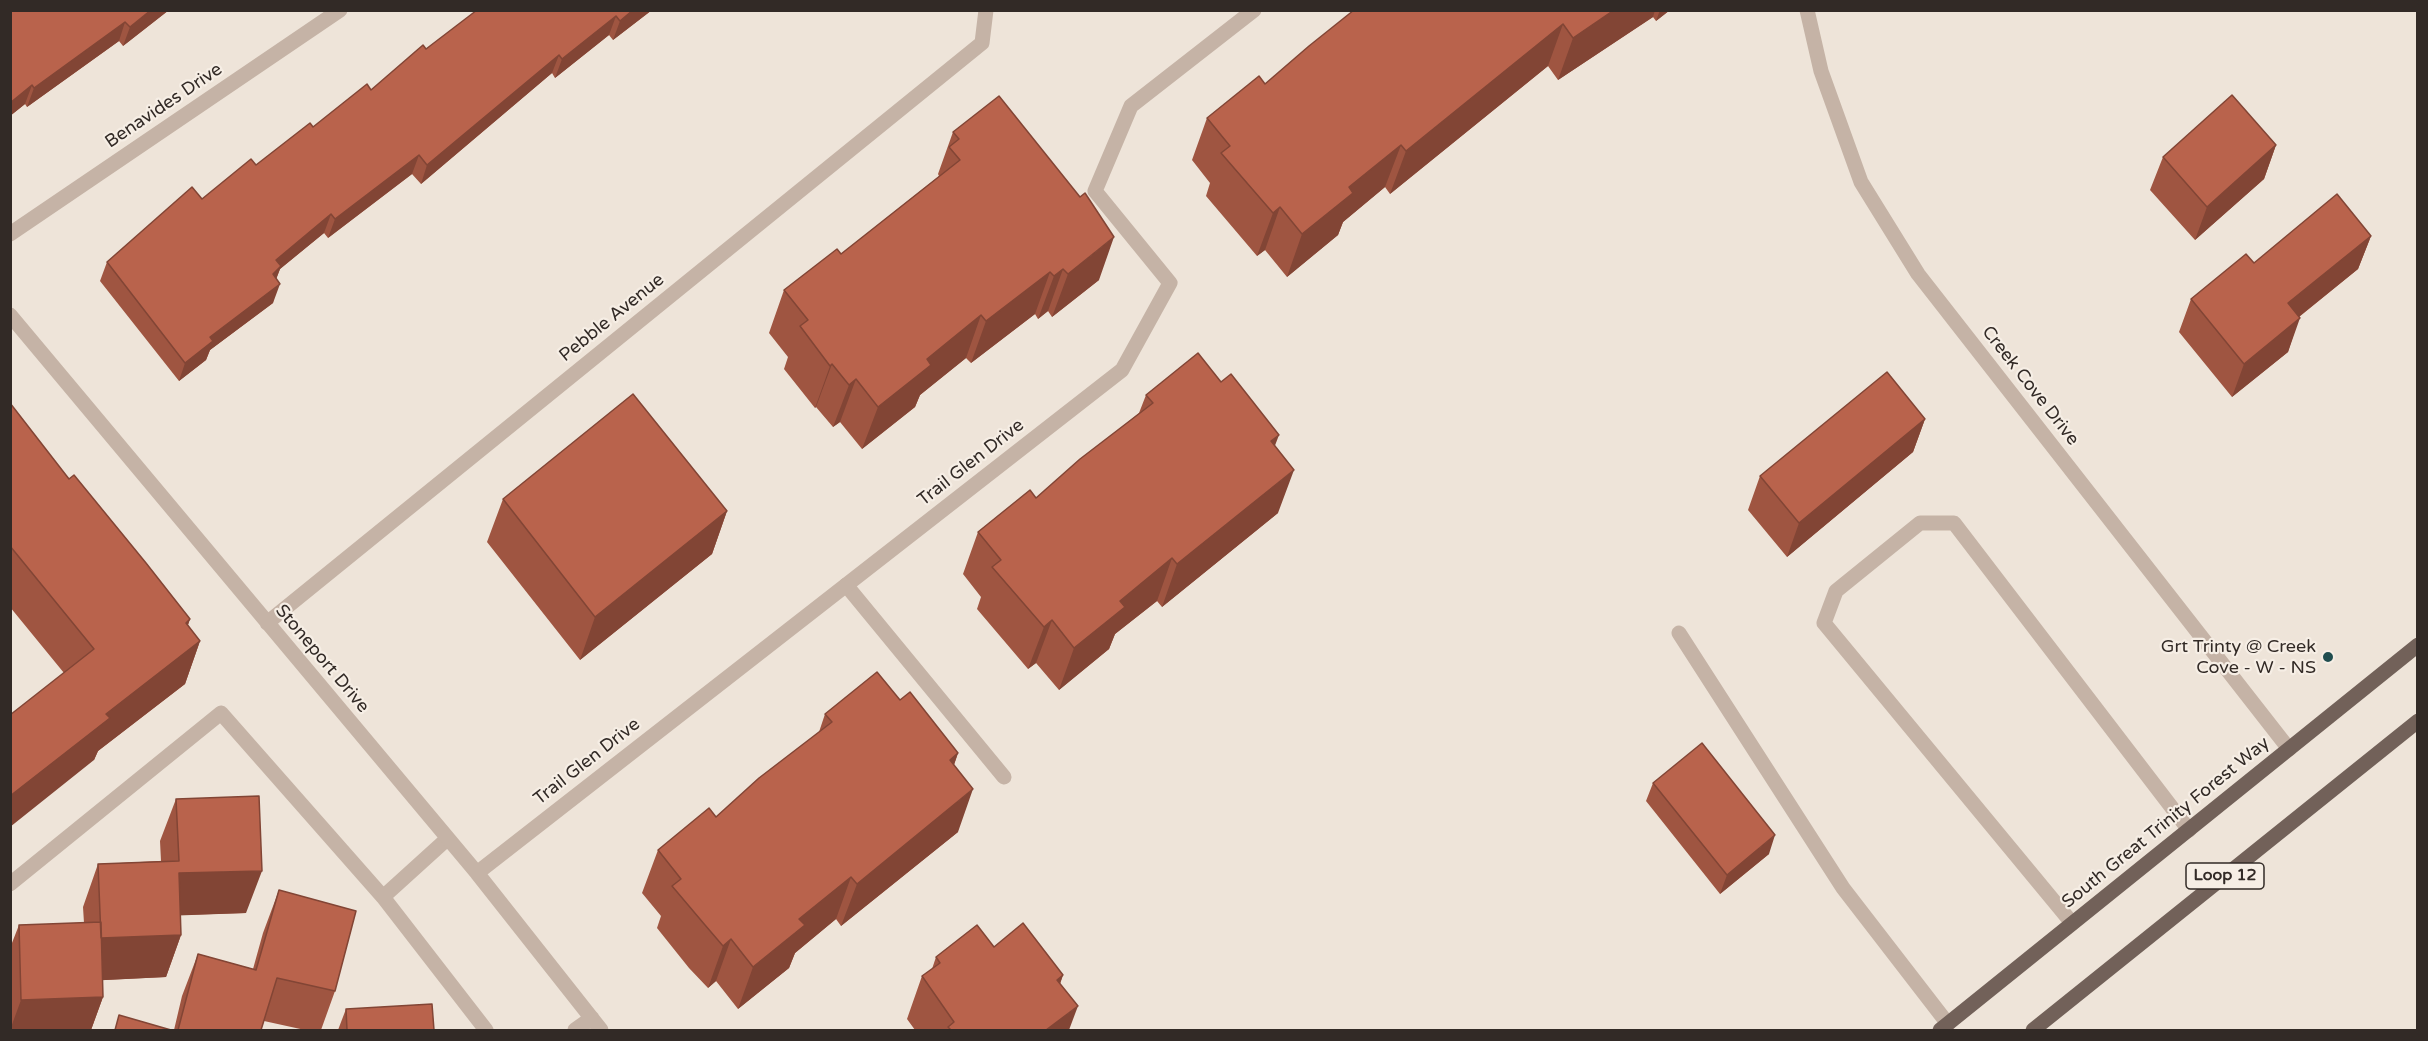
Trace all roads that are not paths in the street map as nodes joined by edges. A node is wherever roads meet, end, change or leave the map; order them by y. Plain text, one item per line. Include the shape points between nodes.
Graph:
1 (340, 10) edge
2 (986, 10) edge
3 (1254, 10) edge
4 (1807, 10) edge
5 (10, 234) edge
6 (10, 315) edge
7 (846, 585) junction
8 (267, 623) junction
9 (1679, 633) dead end
10 (2418, 645) edge
11 (2418, 721) edge
12 (2289, 749) junction
13 (1004, 777) dead end
14 (2189, 830) junction
15 (447, 839) junction
16 (477, 873) junction
17 (10, 885) edge
18 (383, 897) junction
19 (2072, 923) junction
20 (592, 1018) junction
21 (1944, 1027) edge
22 (486, 1030) edge
23 (575, 1030) edge
24 (601, 1030) edge
25 (2033, 1030) edge

1 - 5 street, Benavides Drive
2 - 8 street, Pebble Avenue via 982,43
3 - 7 street, Trail Glen Drive via 1131,106 1095,191 1170,283 1122,370
4 - 12 street, Creek Cove Drive via 1821,71 1861,182 1918,274
6 - 8 street, Stoneport Drive
7 - 13 street
7 - 16 street, Trail Glen Drive
8 - 15 street, Stoneport Drive
9 - 21 street via 1843,888
10 - 12 main road, South Great Trinity Forest Way / Loop 12
11 - 25 main road, Loop 12
12 - 14 main road, South Great Trinity Forest Way / Loop 12
14 - 19 main road, South Great Trinity Forest Way / Loop 12
14 - 19 street via 1954,523 1920,523 1836,591 1824,623
15 - 16 street, Stoneport Drive
15 - 18 street
16 - 20 street, Stoneport Drive
17 - 18 street via 221,713
18 - 22 street
19 - 21 main road, South Great Trinity Forest Way / Loop 12
20 - 23 street
20 - 24 street, Stoneport Drive

